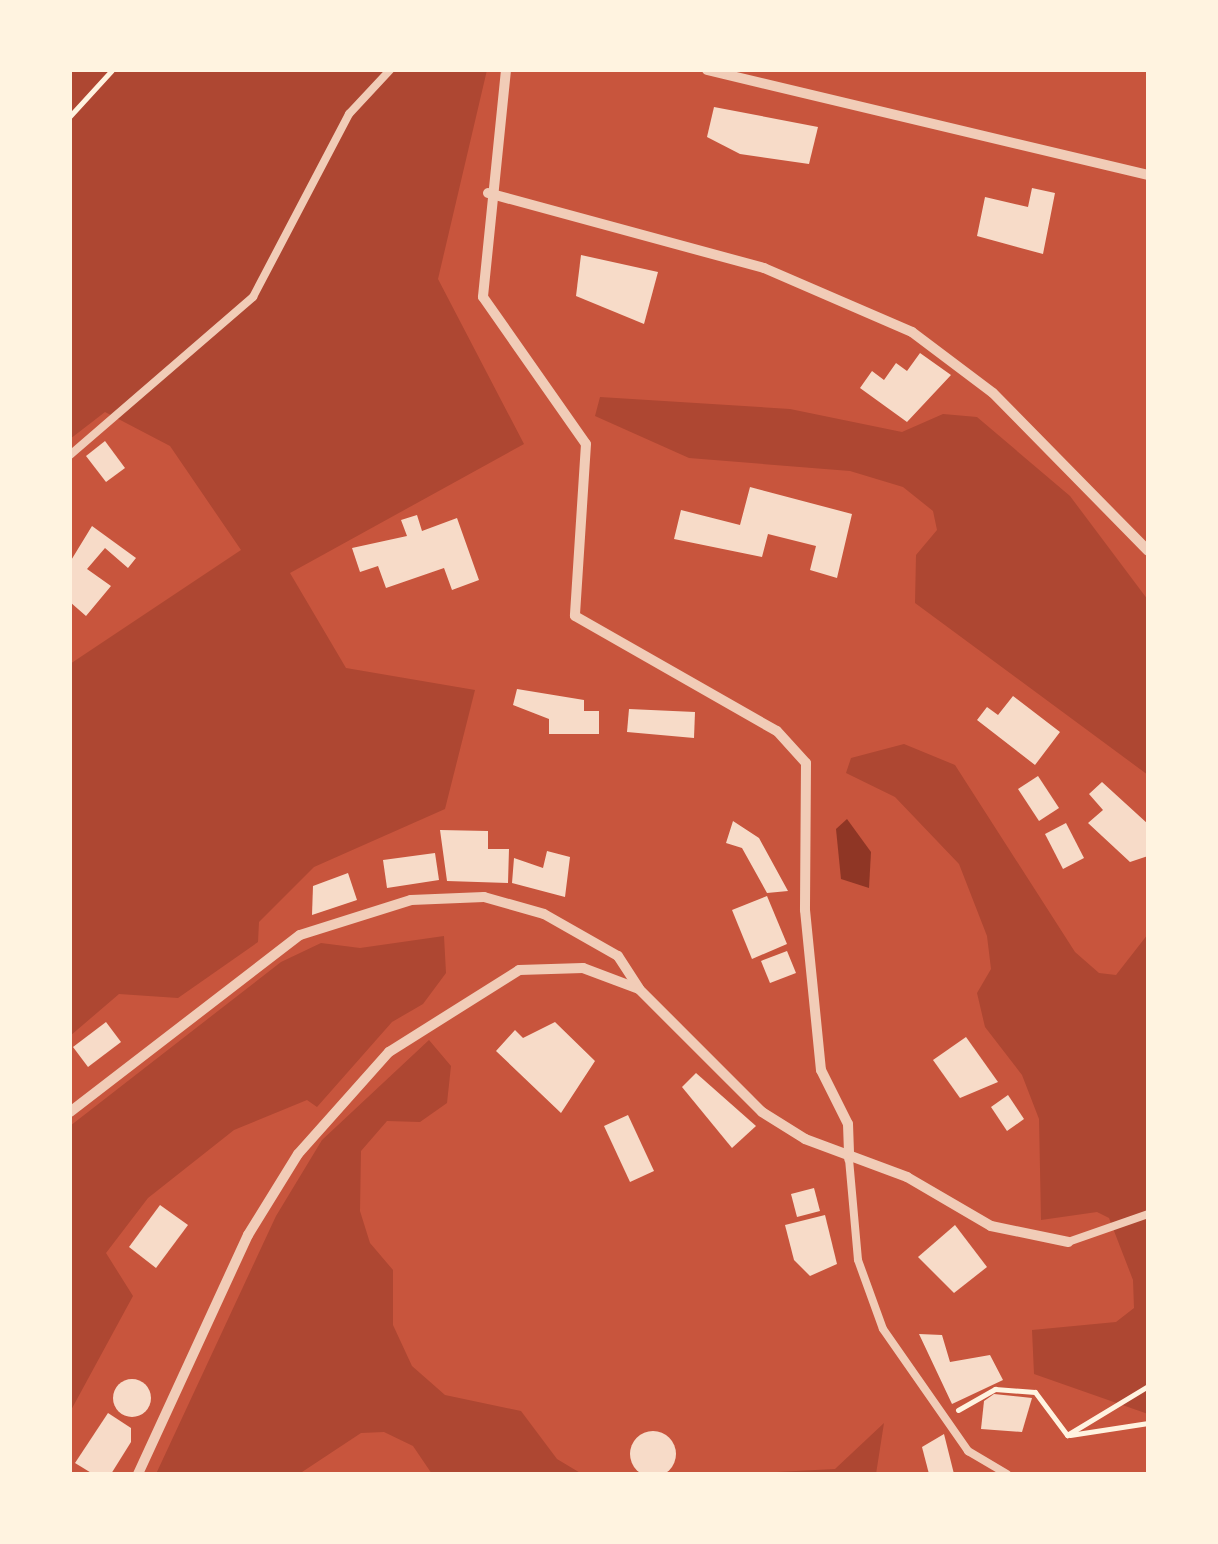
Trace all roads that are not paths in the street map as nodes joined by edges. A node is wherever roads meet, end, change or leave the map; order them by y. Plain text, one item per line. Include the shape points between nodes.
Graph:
1 (390, 70) edge
2 (506, 70) edge
3 (707, 70) edge
4 (1148, 176) edge
5 (488, 193) junction
6 (70, 455) edge
7 (1148, 551) edge
8 (640, 989) junction
9 (70, 1112) edge
10 (850, 1159) junction
11 (1148, 1214) edge
12 (1068, 1242) joint
13 (138, 1474) edge
14 (1007, 1474) edge

1 - 6 lane via 349,114 252,297
2 - 5 street
3 - 4 street
5 - 7 street via 764,268 912,332 994,393
5 - 10 street via 483,297 574,421 591,462 576,616 777,732 806,762 805,910 821,1070 848,1124
8 - 9 street via 618,956 512,902 396,904 333,921 268,954
8 - 10 street via 762,1112
8 - 13 street via 584,968 519,970 389,1052 342,1098 271,1196
10 - 12 street via 906,1177 991,1226 1038,1243
10 - 14 lane via 858,1260 883,1329 968,1450
11 - 12 lane

